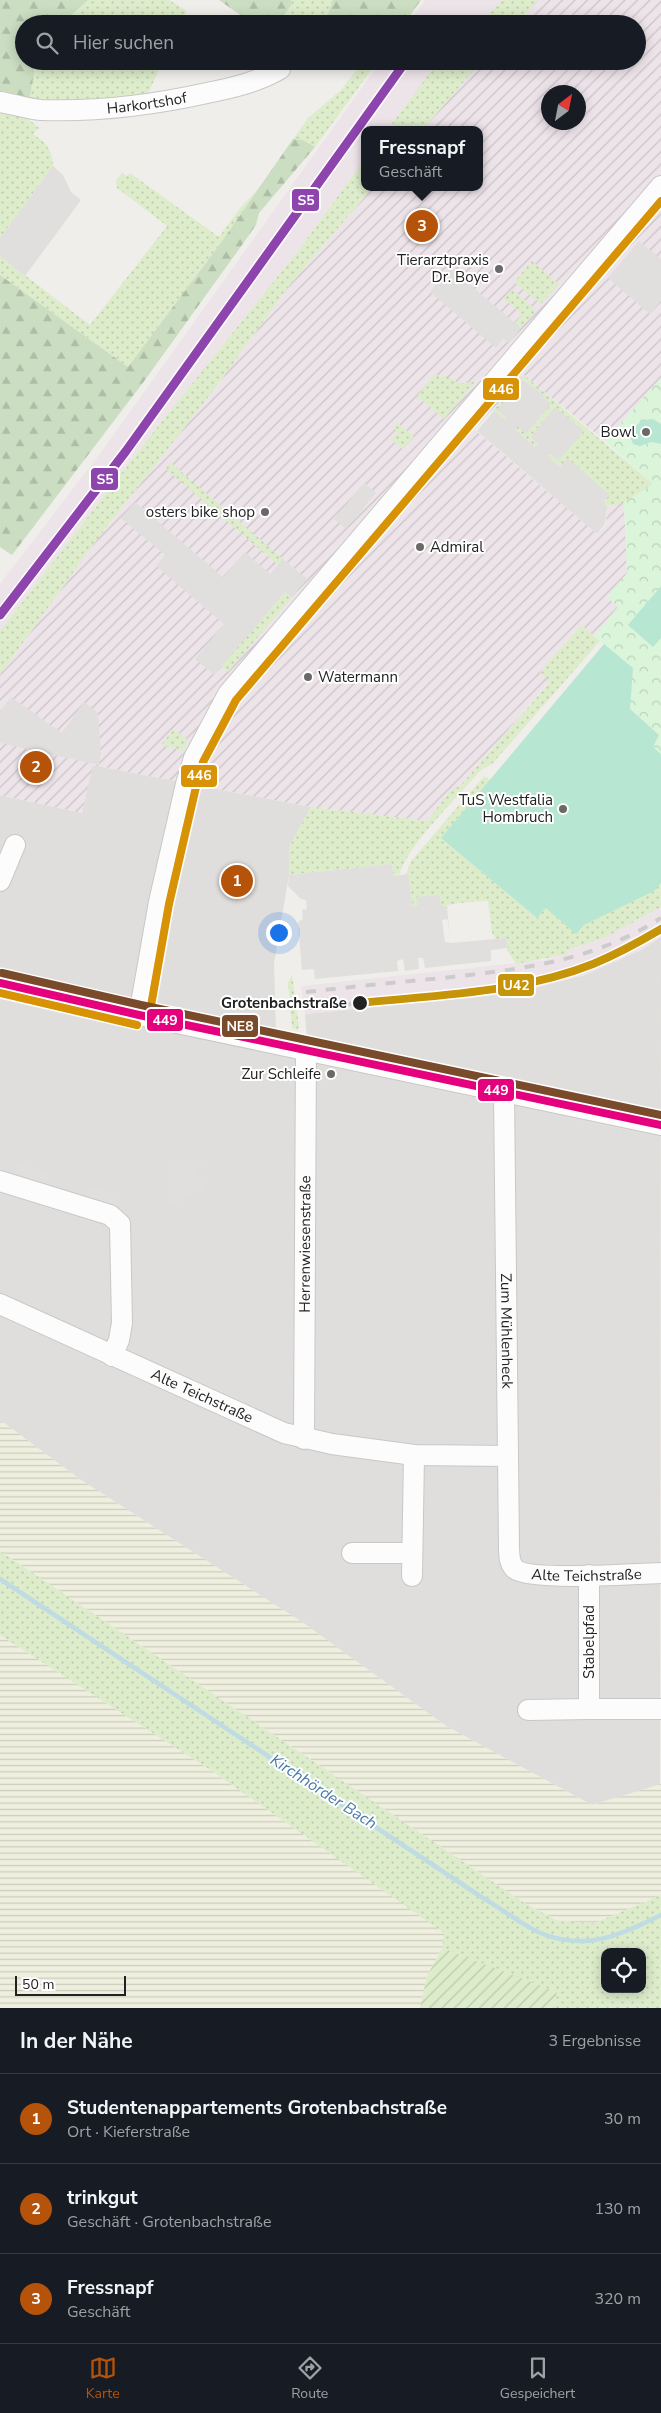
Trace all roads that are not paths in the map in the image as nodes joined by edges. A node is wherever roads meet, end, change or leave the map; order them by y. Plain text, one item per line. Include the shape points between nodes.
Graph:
1 (278, 70) edge
2 (0, 102) edge
3 (661, 186) edge
4 (15, 845) dead end
5 (0, 881) edge
6 (0, 983) edge
7 (139, 1015) junction
8 (306, 1049) junction
9 (504, 1093) junction
10 (661, 1126) edge
11 (0, 1181) edge
12 (0, 1304) edge
13 (112, 1356) junction
14 (304, 1439) junction
15 (414, 1455) junction
16 (508, 1456) junction
17 (352, 1553) dead end
18 (412, 1553) junction
19 (514, 1568) joint
20 (661, 1573) edge
21 (589, 1575) junction
22 (412, 1576) dead end
23 (589, 1709) junction
24 (528, 1710) dead end
25 (661, 1710) edge

1 - 2 street, Harkortshof via 232,88 135,106 39,110
3 - 7 street via 228,694 194,758 186,784 158,902
4 - 5 street
6 - 7 street
7 - 8 street
8 - 9 street
8 - 14 street, Herrenwiesenstraße
9 - 10 street
9 - 16 street, Zum Mühlenheck
11 - 13 street via 110,1215 120,1224 122,1324
12 - 13 street, Alte Teichstraße
13 - 14 street, Alte Teichstraße via 262,1424
14 - 15 street, Alte Teichstraße
15 - 16 street, Alte Teichstraße
15 - 18 street
16 - 19 street, Zum Mühlenheck via 509,1558
17 - 18 street
18 - 22 street
19 - 21 street, Alte Teichstraße via 525,1574
20 - 21 street, Alte Teichstraße
21 - 23 street, Stabelpfad
23 - 24 street
23 - 25 street

